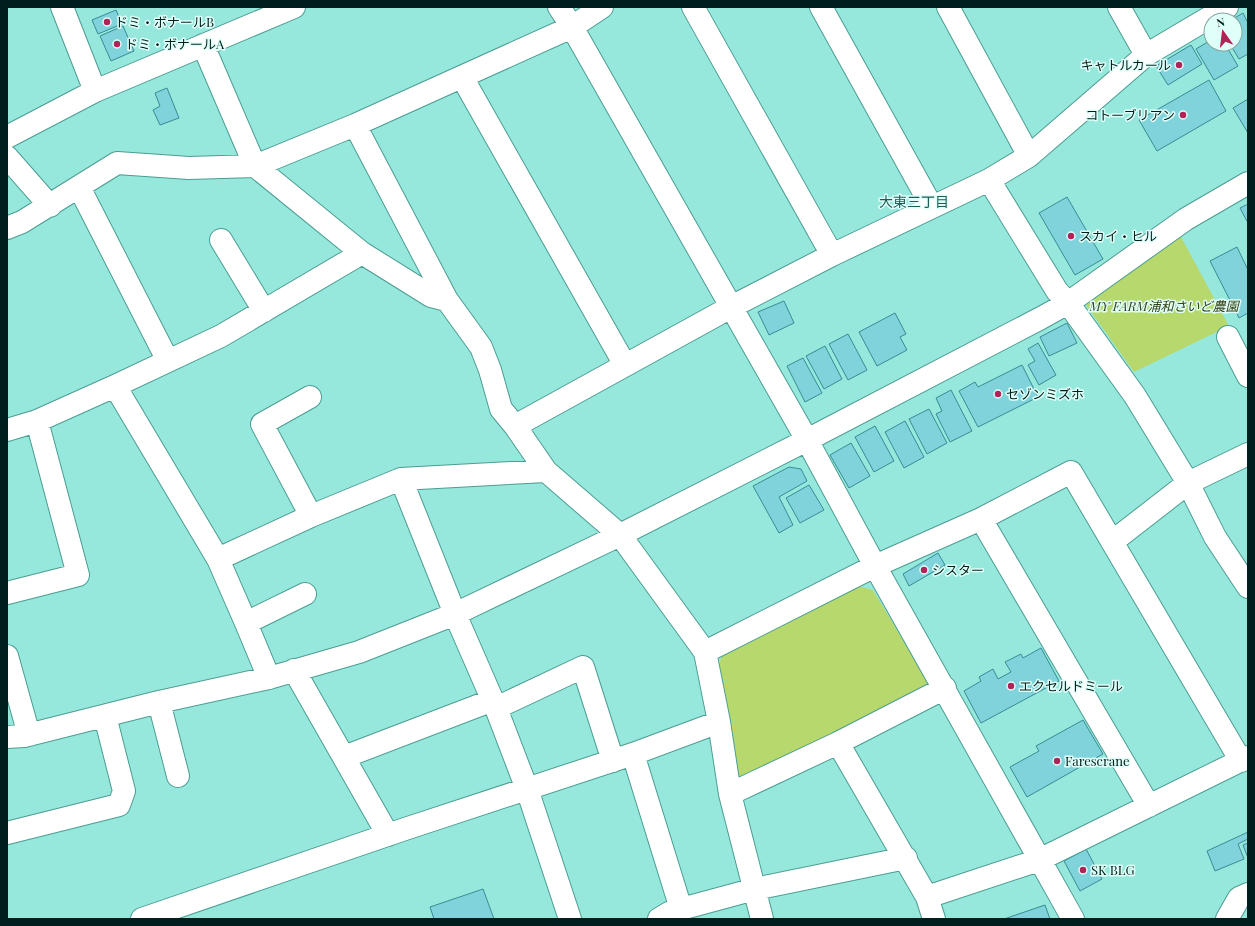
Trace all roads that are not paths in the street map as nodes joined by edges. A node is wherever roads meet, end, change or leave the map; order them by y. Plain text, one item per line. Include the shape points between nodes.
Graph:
1 (62, 7) edge
2 (294, 7) edge
3 (559, 7) edge
4 (602, 7) edge
5 (693, 7) edge
6 (821, 7) edge
7 (1119, 7) edge
8 (1227, 7) edge
9 (950, 8) edge
10 (572, 27) junction
11 (203, 45) junction
12 (1146, 55) junction
13 (462, 77) junction
14 (95, 90) junction
15 (355, 126) junction
16 (7, 137) edge
17 (1029, 156) junction
18 (7, 157) edge
19 (255, 166) junction
20 (988, 180) junction
21 (1248, 183) edge
22 (79, 187) junction
23 (50, 206) junction
24 (932, 207) junction
25 (7, 228) edge
26 (221, 240) dead end
27 (362, 253) junction
28 (832, 255) junction
29 (447, 300) junction
30 (1068, 303) junction
31 (731, 306) junction
32 (264, 311) junction
33 (1228, 337) dead end
34 (168, 361) junction
35 (625, 365) junction
36 (1248, 376) edge
37 (115, 386) junction
38 (310, 397) dead end
39 (37, 421) junction
40 (515, 426) junction
41 (7, 430) edge
42 (807, 440) junction
43 (1248, 454) edge
44 (546, 471) junction
45 (401, 478) junction
46 (1188, 483) junction
47 (311, 516) junction
48 (981, 519) junction
49 (620, 534) junction
50 (1112, 542) junction
51 (218, 559) junction
52 (875, 566) junction
53 (1248, 586) edge
54 (7, 593) edge
55 (304, 594) dead end
56 (455, 614) junction
57 (246, 623) junction
58 (705, 652) junction
59 (7, 656) edge
60 (294, 670) junction
61 (269, 678) junction
62 (945, 688) junction
63 (159, 702) junction
64 (495, 704) junction
65 (105, 716) junction
66 (719, 722) junction
67 (29, 735) junction
68 (7, 737) edge
69 (838, 743) junction
70 (344, 757) junction
71 (623, 757) junction
72 (1244, 759) edge
73 (178, 776) dead end
74 (526, 789) junction
75 (730, 794) junction
76 (1149, 806) junction
77 (7, 833) edge
78 (388, 835) junction
79 (906, 858) junction
80 (1039, 860) junction
81 (755, 889) junction
82 (1248, 894) edge
83 (927, 897) junction
84 (669, 915) edge
85 (142, 919) edge
86 (570, 919) edge
87 (762, 919) edge
88 (934, 919) edge
89 (1073, 919) edge
90 (1227, 919) edge

1 - 14 street
2 - 11 street
3 - 10 street
4 - 10 street
5 - 28 street
6 - 24 street
7 - 12 street
8 - 12 street
9 - 17 street
10 - 13 street
10 - 31 street
11 - 14 street
11 - 19 street
12 - 17 street
13 - 15 street
13 - 35 street
14 - 16 street
15 - 19 street
15 - 29 street
17 - 20 street
18 - 23 street
19 - 22 street via 189,168 117,164
19 - 27 street
20 - 24 street
20 - 30 street via 1057,291
21 - 30 street via 1186,219
22 - 23 street
22 - 34 street
23 - 25 street
24 - 28 street
26 - 32 street
27 - 29 street via 431,296
27 - 32 street
28 - 31 street
29 - 40 street via 481,347 501,409
30 - 42 street
30 - 46 street via 1135,396
31 - 35 street
31 - 42 street
32 - 34 street via 221,336
33 - 36 street
34 - 37 street
35 - 40 street
37 - 39 street
37 - 51 street
38 - 47 street via 262,424
39 - 41 street
39 - 54 street via 78,575
40 - 44 street
42 - 49 street
42 - 52 street
43 - 46 street
44 - 45 street
44 - 49 street
45 - 47 street
45 - 56 street
46 - 50 street
46 - 53 street via 1215,537
47 - 51 street
48 - 50 street via 1071,472
48 - 52 street
48 - 76 street
49 - 56 street
49 - 58 street
50 - 72 street
51 - 57 street
52 - 58 street
52 - 62 street
55 - 57 street
56 - 60 street via 360,652
56 - 64 street
57 - 61 street
58 - 66 street
59 - 67 street
60 - 61 street
60 - 70 street
61 - 63 street
62 - 69 street
62 - 80 street
63 - 65 street
63 - 73 street
64 - 70 street
64 - 71 street via 583,667
64 - 74 street
65 - 67 street
65 - 77 street via 124,791 120,805
66 - 71 street
66 - 75 street
67 - 68 street
69 - 75 street
69 - 79 street
70 - 78 street
71 - 74 street
71 - 84 street
72 - 76 street
74 - 78 street
74 - 86 street
75 - 81 street
76 - 80 street
78 - 85 street
79 - 81 street
79 - 83 street
80 - 83 street
80 - 89 street
81 - 84 street
81 - 87 street
82 - 90 street via 1239,898
83 - 88 street

